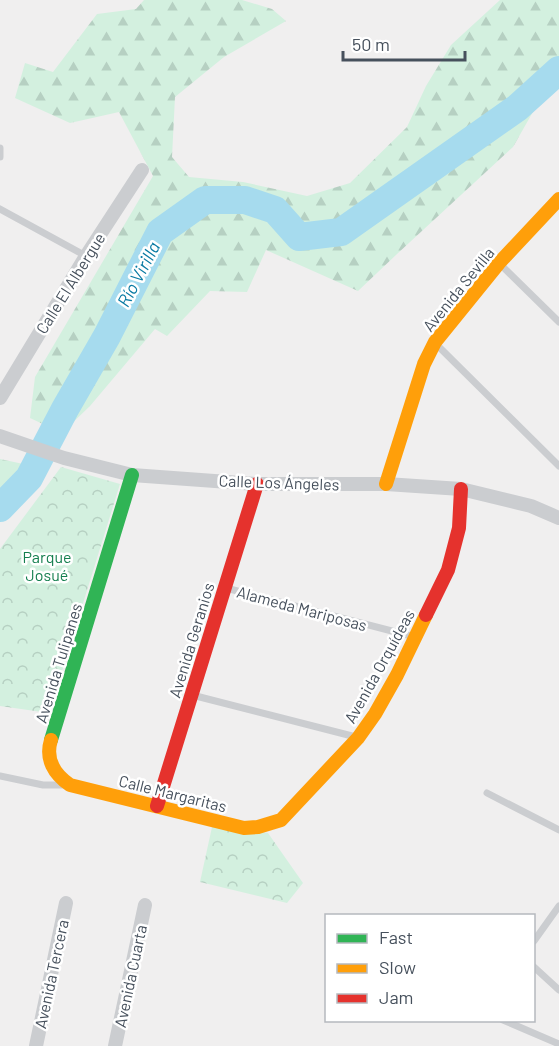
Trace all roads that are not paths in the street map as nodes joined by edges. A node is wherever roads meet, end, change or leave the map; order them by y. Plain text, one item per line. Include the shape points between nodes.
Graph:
1 (0, 148) edge
2 (0, 157) edge
3 (142, 170) dead end
4 (559, 199) edge
5 (0, 209) edge
6 (86, 256) junction
7 (499, 263) junction
8 (559, 322) edge
9 (435, 342) junction
10 (0, 398) edge
11 (0, 436) edge
12 (559, 466) edge
13 (132, 475) junction
14 (257, 484) junction
15 (386, 484) junction
16 (461, 489) junction
17 (559, 518) edge
18 (225, 587) junction
19 (415, 637) junction
20 (192, 695) junction
21 (358, 738) junction
22 (0, 776) edge
23 (70, 785) junction
24 (487, 793) dead end
25 (157, 806) junction
26 (268, 825) joint
27 (559, 830) edge
28 (66, 903) dead end
29 (145, 905) dead end
30 (559, 906) edge
31 (535, 940) edge
32 (535, 968) edge
33 (559, 990) edge
34 (508, 1022) edge
35 (559, 1044) edge
36 (36, 1046) edge
37 (115, 1046) edge

1 - 2 lane
3 - 6 street, Calle El Albergue
4 - 7 street, Avenida Sevilla
5 - 6 lane
6 - 10 street, Calle El Albergue
7 - 8 lane
7 - 9 street, Avenida Sevilla
9 - 12 lane
9 - 15 street, Avenida Sevilla via 424,364
11 - 13 street, Calle Los Ángeles
13 - 14 street, Calle Los Ángeles
13 - 23 street, Avenida Tulipanes via 49,747 53,770
14 - 15 street, Calle Los Ángeles
14 - 18 street, Avenida Geranios
15 - 16 street, Calle Los Ángeles
16 - 17 street, Calle Los Ángeles via 531,506
16 - 19 street, Avenida Orquídeas via 459,528 448,570
18 - 19 lane, Alameda Mariposas
18 - 20 street, Avenida Geranios
19 - 21 street, Avenida Orquídeas via 375,714
20 - 21 lane
20 - 25 street, Avenida Geranios
21 - 26 street, Avenida Orquídeas via 281,820
22 - 23 lane via 43,785
23 - 25 street, Calle Margaritas
24 - 27 lane
25 - 26 street, Calle Margaritas via 244,828
28 - 36 street, Avenida Tercera
29 - 37 street, Avenida Cuarta
30 - 31 lane
32 - 33 lane
34 - 35 lane

